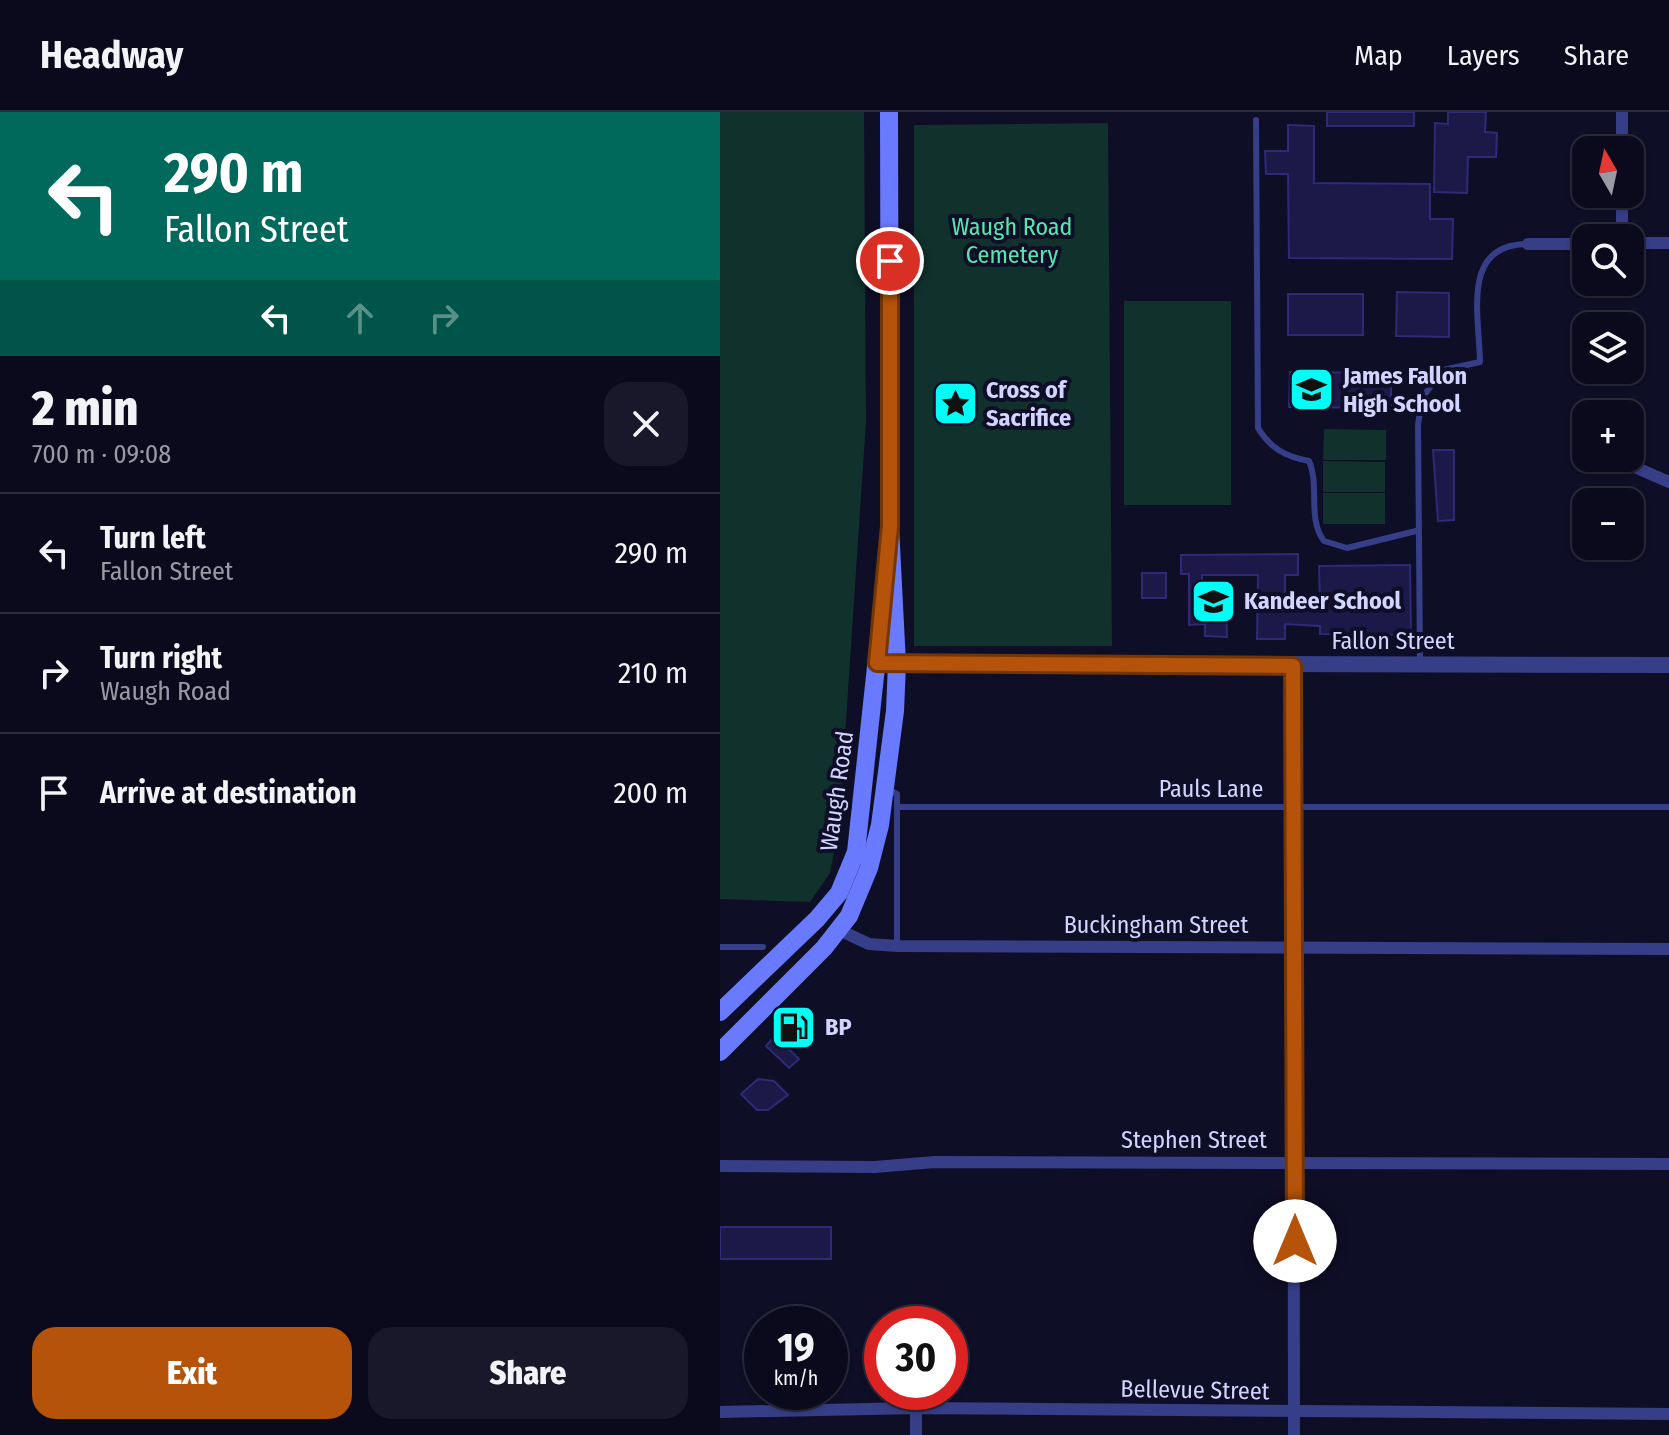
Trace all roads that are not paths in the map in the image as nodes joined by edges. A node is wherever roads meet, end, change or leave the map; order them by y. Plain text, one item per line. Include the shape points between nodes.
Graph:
1 (889, 112) edge
2 (1622, 112) edge
3 (1256, 120) dead end
4 (1622, 136) edge
5 (1644, 243) edge
6 (1669, 243) edge
7 (1528, 244) joint
8 (1572, 244) edge
9 (1644, 471) edge
10 (1669, 482) edge
11 (890, 526) junction
12 (1416, 531) junction
13 (877, 663) junction
14 (897, 664) junction
15 (1420, 664) junction
16 (1669, 665) edge
17 (1293, 666) junction
18 (885, 789) junction
19 (898, 807) junction
20 (1294, 807) junction
21 (1669, 807) edge
22 (839, 930) junction
23 (897, 946) junction
24 (720, 947) edge
25 (763, 947) dead end
26 (1294, 948) junction
27 (1669, 949) edge
28 (720, 1015) edge
29 (738, 1034) junction
30 (720, 1052) edge
31 (1295, 1162) junction
32 (1669, 1164) edge
33 (720, 1166) edge
34 (864, 1409) edge
35 (968, 1409) edge
36 (916, 1410) edge
37 (720, 1412) edge
38 (1294, 1413) junction
39 (1669, 1414) edge
40 (916, 1435) edge
41 (1294, 1435) edge

1 - 11 main road, Waugh Road
2 - 4 street
3 - 12 lane via 1258,428 1278,451 1309,461 1315,523 1324,541 1347,548
5 - 6 street
7 - 8 street
7 - 12 lane via 1493,251 1482,267 1480,362 1443,370 1422,398
9 - 10 street
11 - 13 main road, Waugh Road
11 - 14 main road, Waugh Road
12 - 15 lane
13 - 14 street, Fallon Street
13 - 28 main road, Waugh Road via 863,815 856,852 839,893
14 - 17 street, Fallon Street
14 - 18 main road, Waugh Road
15 - 16 street, Fallon Street
15 - 17 street, Fallon Street
17 - 20 street
18 - 19 lane, Waugh Road via 897,794
18 - 22 main road, Waugh Road via 869,868
19 - 20 lane, Pauls Lane
19 - 23 lane
20 - 21 lane, Pauls Lane
20 - 26 street
22 - 23 street, Buckingham Street via 869,944
22 - 29 main road, Waugh Road
23 - 26 street, Buckingham Street
24 - 25 lane
26 - 27 street, Buckingham Street
26 - 31 street
28 - 29 main road
29 - 30 main road, Waugh Road
31 - 32 street, Stephen Street
31 - 33 street, Stephen Street
31 - 38 street
34 - 37 street, Bellevue Street
35 - 38 street, Bellevue Street
36 - 40 street
38 - 39 street, Bellevue Street
38 - 41 street

